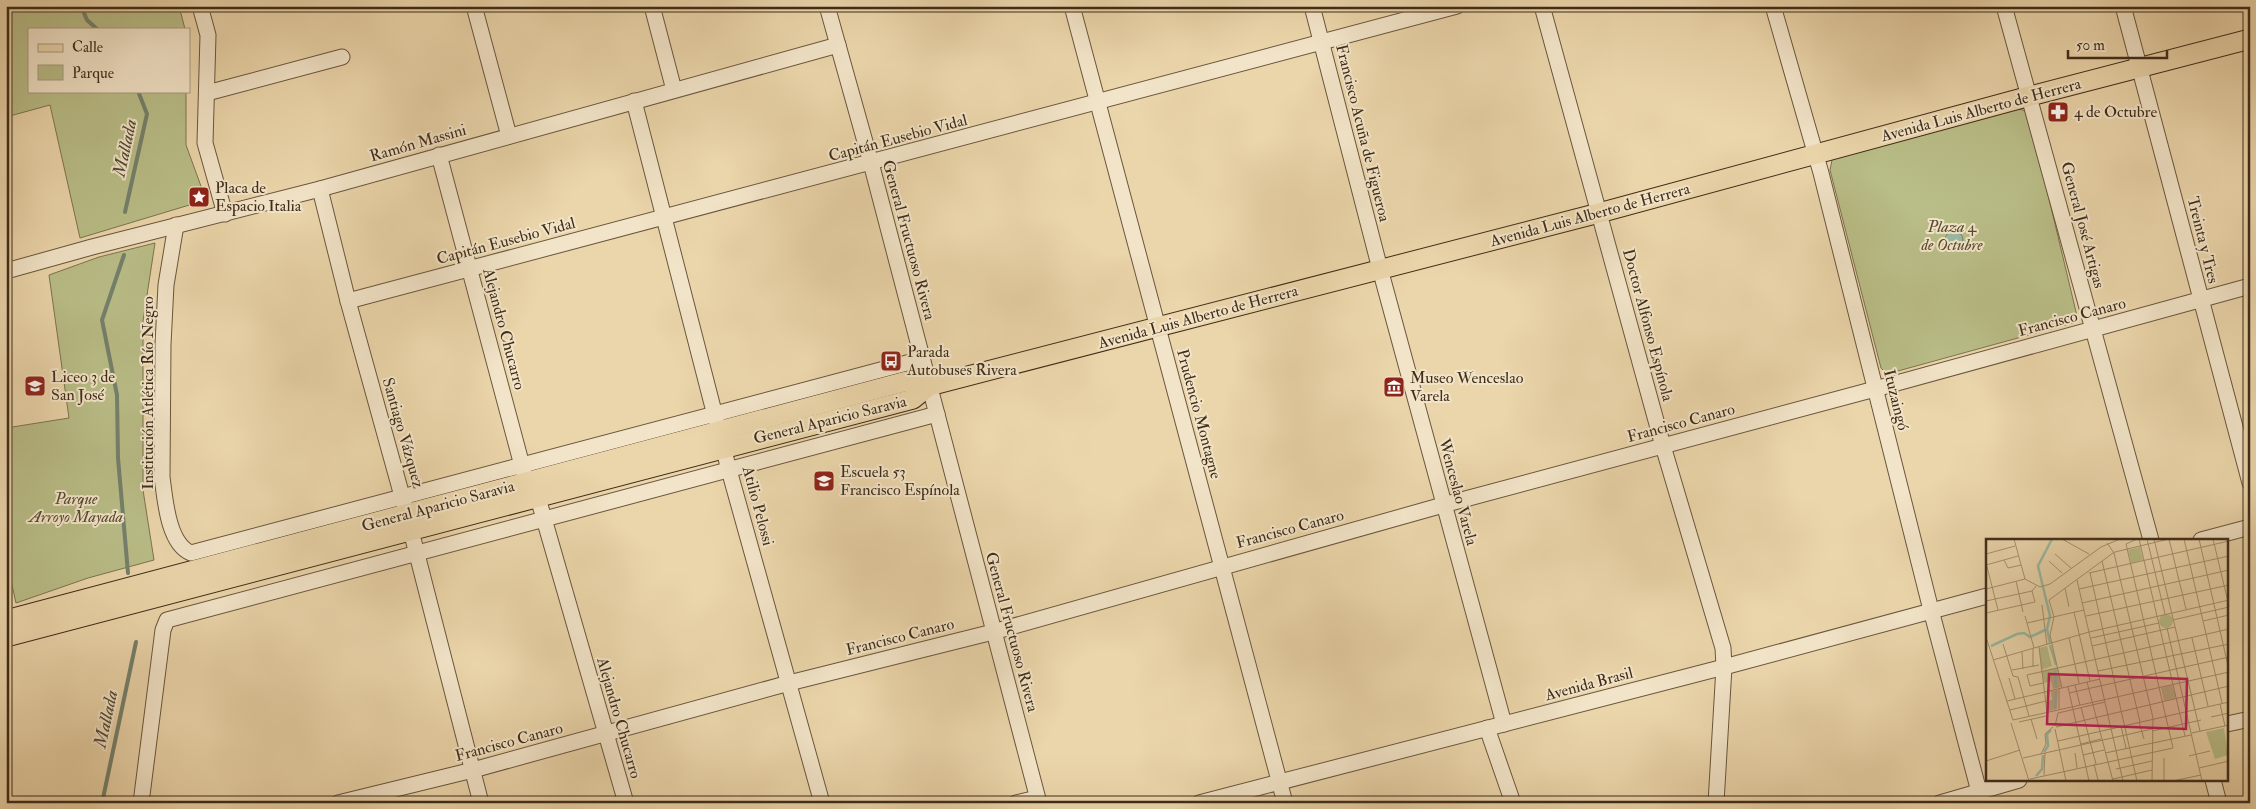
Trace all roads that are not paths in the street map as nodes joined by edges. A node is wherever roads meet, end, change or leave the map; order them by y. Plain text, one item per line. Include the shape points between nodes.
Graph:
1 (200, 6) edge
2 (474, 6) edge
3 (652, 6) edge
4 (827, 6) edge
5 (1072, 6) edge
6 (1312, 6) edge
7 (1457, 6) edge
8 (1542, 6) edge
9 (1773, 6) edge
10 (2004, 6) edge
11 (2123, 6) edge
12 (2250, 39) edge
13 (1322, 43) junction
14 (838, 45) junction
15 (342, 57) dead end
16 (2140, 68) junction
17 (674, 90) junction
18 (207, 93) junction
19 (2030, 96) junction
20 (634, 101) junction
21 (1097, 103) junction
22 (508, 136) junction
23 (1816, 154) junction
24 (439, 155) junction
25 (871, 163) junction
26 (320, 189) junction
27 (1600, 213) junction
28 (226, 214) junction
29 (664, 217) junction
30 (176, 225) junction
31 (470, 268) junction
32 (1380, 269) junction
33 (6, 271) edge
34 (2250, 286) edge
35 (2200, 300) junction
36 (348, 301) junction
37 (1158, 328) junction
38 (2094, 330) junction
39 (922, 359) junction
40 (929, 386) junction
41 (1875, 389) junction
42 (715, 413) junction
43 (937, 414) junction
44 (722, 440) junction
45 (1663, 446) junction
46 (522, 464) junction
47 (729, 470) junction
48 (527, 482) junction
49 (2250, 482) edge
50 (402, 496) junction
51 (538, 498) junction
52 (1443, 505) junction
53 (544, 519) junction
54 (409, 523) junction
55 (2250, 527) edge
56 (2151, 539) edge
57 (2206, 539) edge
58 (191, 553) joint
59 (416, 553) junction
60 (1222, 566) junction
61 (1986, 596) edge
62 (1931, 610) junction
63 (6, 620) edge
64 (993, 632) junction
65 (6, 637) edge
66 (1724, 667) junction
67 (789, 684) junction
68 (2250, 718) edge
69 (1504, 724) junction
70 (2228, 724) edge
71 (1487, 728) junction
72 (605, 734) junction
73 (473, 770) junction
74 (1279, 781) junction
75 (2014, 782) edge
76 (2214, 782) edge
77 (1980, 797) edge
78 (1038, 800) edge
79 (141, 803) edge
80 (338, 803) edge
81 (481, 803) edge
82 (626, 803) edge
83 (822, 803) edge
84 (1016, 803) edge
85 (1200, 803) edge
86 (1285, 803) edge
87 (1513, 803) edge
88 (1716, 803) edge
89 (1940, 803) edge
90 (2219, 803) edge

1 - 18 street via 208,35
2 - 22 street
3 - 17 street
4 - 14 street, General Fructuoso Rivera
5 - 21 street, Prudencio Montagne
6 - 13 street, Francisco Acuña de Figueroa
7 - 13 street, Capitán Eusebio Vidal
8 - 27 street, Doctor Alfonso Espínola
9 - 23 street, Ituzaingó
10 - 19 street, General José Artigas
11 - 16 street, Treinta y Tres
12 - 16 main road, Avenida Luis Alberto de Herrera
13 - 21 street, Capitán Eusebio Vidal
13 - 32 street, Francisco Acuña de Figueroa
14 - 17 street, Ramón Massini
14 - 25 street, General Fructuoso Rivera
15 - 18 street
16 - 19 main road, Avenida Luis Alberto de Herrera
16 - 35 street, Treinta y Tres
17 - 20 street, Ramón Massini
18 - 28 street via 205,143
19 - 23 main road, Avenida Luis Alberto de Herrera
19 - 38 street, General José Artigas
20 - 22 street, Ramón Massini
20 - 29 street, Atilio Pelossi
21 - 25 street, Capitán Eusebio Vidal
21 - 37 street, Prudencio Montagne
22 - 24 street, Ramón Massini
23 - 27 main road, Avenida Luis Alberto de Herrera
23 - 41 street, Ituzaingó
24 - 26 street, Ramón Massini
24 - 31 street, Alejandro Chucarro
25 - 29 street, Capitán Eusebio Vidal
25 - 39 street, General Fructuoso Rivera
26 - 28 street, Ramón Massini
26 - 36 street, Santiago Vázquez
27 - 32 main road, Avenida Luis Alberto de Herrera
27 - 45 street, Doctor Alfonso Espínola
28 - 30 street, Ramón Massini
29 - 31 street, Capitán Eusebio Vidal
29 - 42 street, Atilio Pelossi
30 - 33 street, Ramón Massini
30 - 58 street, Institución Atlética Río Negro via 166,285 162,344 162,478 176,541
31 - 36 street, Capitán Eusebio Vidal
31 - 46 street, Alejandro Chucarro
32 - 37 main road, Avenida Luis Alberto de Herrera
32 - 52 street, Wenceslao Varela
34 - 35 street, Francisco Canaro
35 - 38 street, Francisco Canaro
35 - 49 street, Treinta y Tres
36 - 50 street, Santiago Vázquez
37 - 40 main road, Avenida Luis Alberto de Herrera
37 - 60 street, Prudencio Montagne
38 - 41 street, Francisco Canaro
38 - 56 street, General José Artigas
39 - 40 street, General Fructuoso Rivera
39 - 42 street, General Aparicio Saravia
40 - 43 street, General Fructuoso Rivera
40 - 44 main road, General Aparicio Saravia via 913,399
41 - 45 street, Francisco Canaro
41 - 62 street, Ituzaingó
42 - 44 street, Atilio Pelossi
42 - 46 street, General Aparicio Saravia
43 - 47 street, General Aparicio Saravia
43 - 64 street, General Fructuoso Rivera
44 - 47 street, Atilio Pelossi
44 - 48 main road, General Aparicio Saravia
44 - 51 main road, General Aparicio Saravia
45 - 52 street, Francisco Canaro
45 - 66 street, Doctor Alfonso Espínola via 1723,648
46 - 48 street, Alejandro Chucarro
46 - 50 street, General Aparicio Saravia
47 - 53 street, General Aparicio Saravia
47 - 67 street, Atilio Pelossi
48 - 54 main road, General Aparicio Saravia
50 - 54 street, Santiago Vázquez
50 - 58 street, General Aparicio Saravia
51 - 53 street, Alejandro Chucarro
51 - 54 main road, General Aparicio Saravia
52 - 60 street, Francisco Canaro
52 - 69 street, Wenceslao Varela
53 - 59 street, General Aparicio Saravia
53 - 72 street, Alejandro Chucarro
54 - 59 street, Santiago Vázquez
54 - 63 main road, General Aparicio Saravia
54 - 65 main road, General Aparicio Saravia
55 - 57 street
59 - 73 street, Santiago Vázquez
59 - 79 street, General Aparicio Saravia via 167,620 162,630
60 - 64 street, Francisco Canaro
60 - 74 street, Prudencio Montagne
61 - 62 street, Avenida Brasil
62 - 66 street, Avenida Brasil
62 - 77 street, Ituzaingó
64 - 67 street, Francisco Canaro
64 - 78 street, General Fructuoso Rivera
66 - 69 street, Avenida Brasil
66 - 88 street, Doctor Alfonso Espínola
67 - 72 street, Francisco Canaro
67 - 83 street, Atilio Pelossi
68 - 70 street
69 - 71 street, Avenida Brasil
71 - 74 street, Avenida Brasil
71 - 87 street
72 - 73 street, Francisco Canaro
72 - 82 street, Alejandro Chucarro
73 - 80 street, Francisco Canaro
73 - 81 street, Santiago Vázquez
74 - 85 street, Avenida Brasil
74 - 86 street, Prudencio Montagne
75 - 77 street
76 - 90 street
77 - 89 street
78 - 84 street

